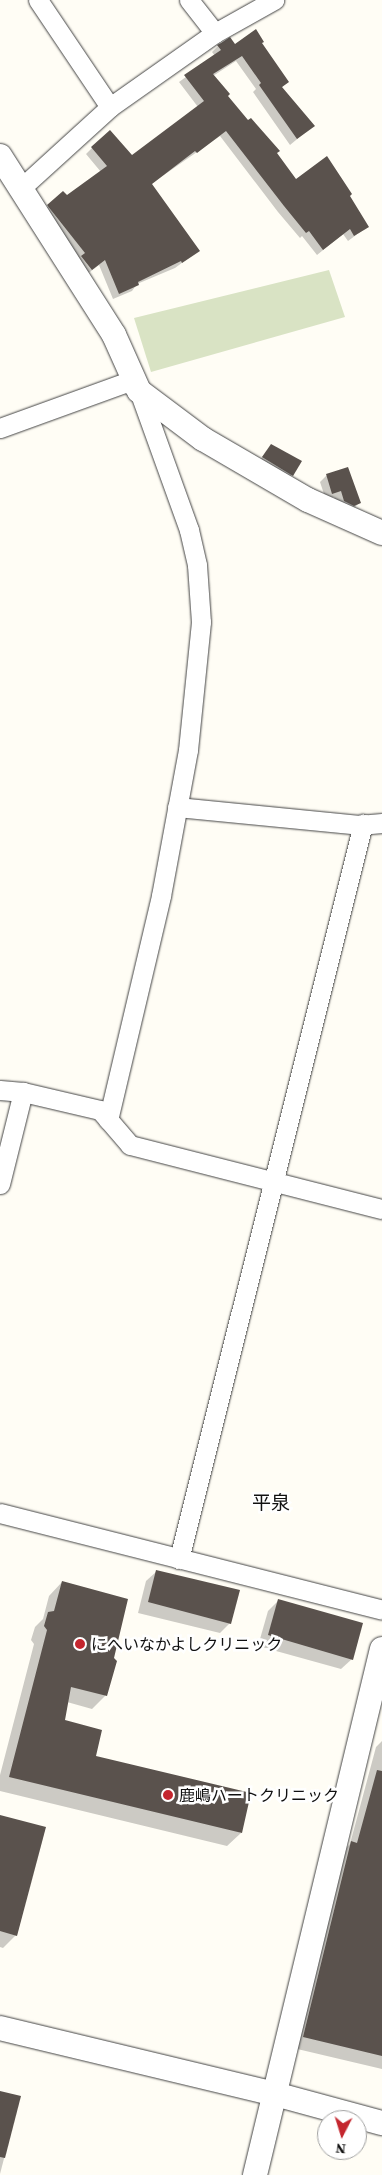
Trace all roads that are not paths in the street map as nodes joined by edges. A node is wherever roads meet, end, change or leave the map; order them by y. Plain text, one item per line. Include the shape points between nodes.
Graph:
1 (38, 0) edge
2 (189, 0) edge
3 (274, 0) edge
4 (215, 33) junction
5 (110, 107) junction
6 (0, 156) edge
7 (20, 189) junction
8 (140, 391) junction
9 (0, 428) edge
10 (382, 533) edge
11 (178, 808) junction
12 (373, 824) edge
13 (0, 1090) edge
14 (23, 1092) junction
15 (108, 1120) junction
16 (275, 1182) junction
17 (0, 1184) edge
18 (382, 1209) edge
19 (0, 1513) edge
20 (179, 1559) junction
21 (382, 1610) edge
22 (382, 1649) edge
23 (0, 2028) edge
24 (275, 2094) junction
25 (382, 2123) edge
26 (255, 2175) edge

1 - 5 street
2 - 4 street
3 - 4 street
4 - 5 street
5 - 7 street
6 - 7 street
7 - 8 street via 114,336
8 - 9 street via 127,382
8 - 10 street via 203,439 308,500
8 - 11 street via 189,530 197,565 201,622 188,750
11 - 12 street
11 - 15 street via 161,896
12 - 16 street
13 - 14 street
14 - 15 street via 100,1110
14 - 17 street
15 - 16 street via 130,1145
16 - 18 street
16 - 20 street
19 - 20 street
20 - 21 street
22 - 24 street
23 - 24 street
24 - 25 street
24 - 26 street

